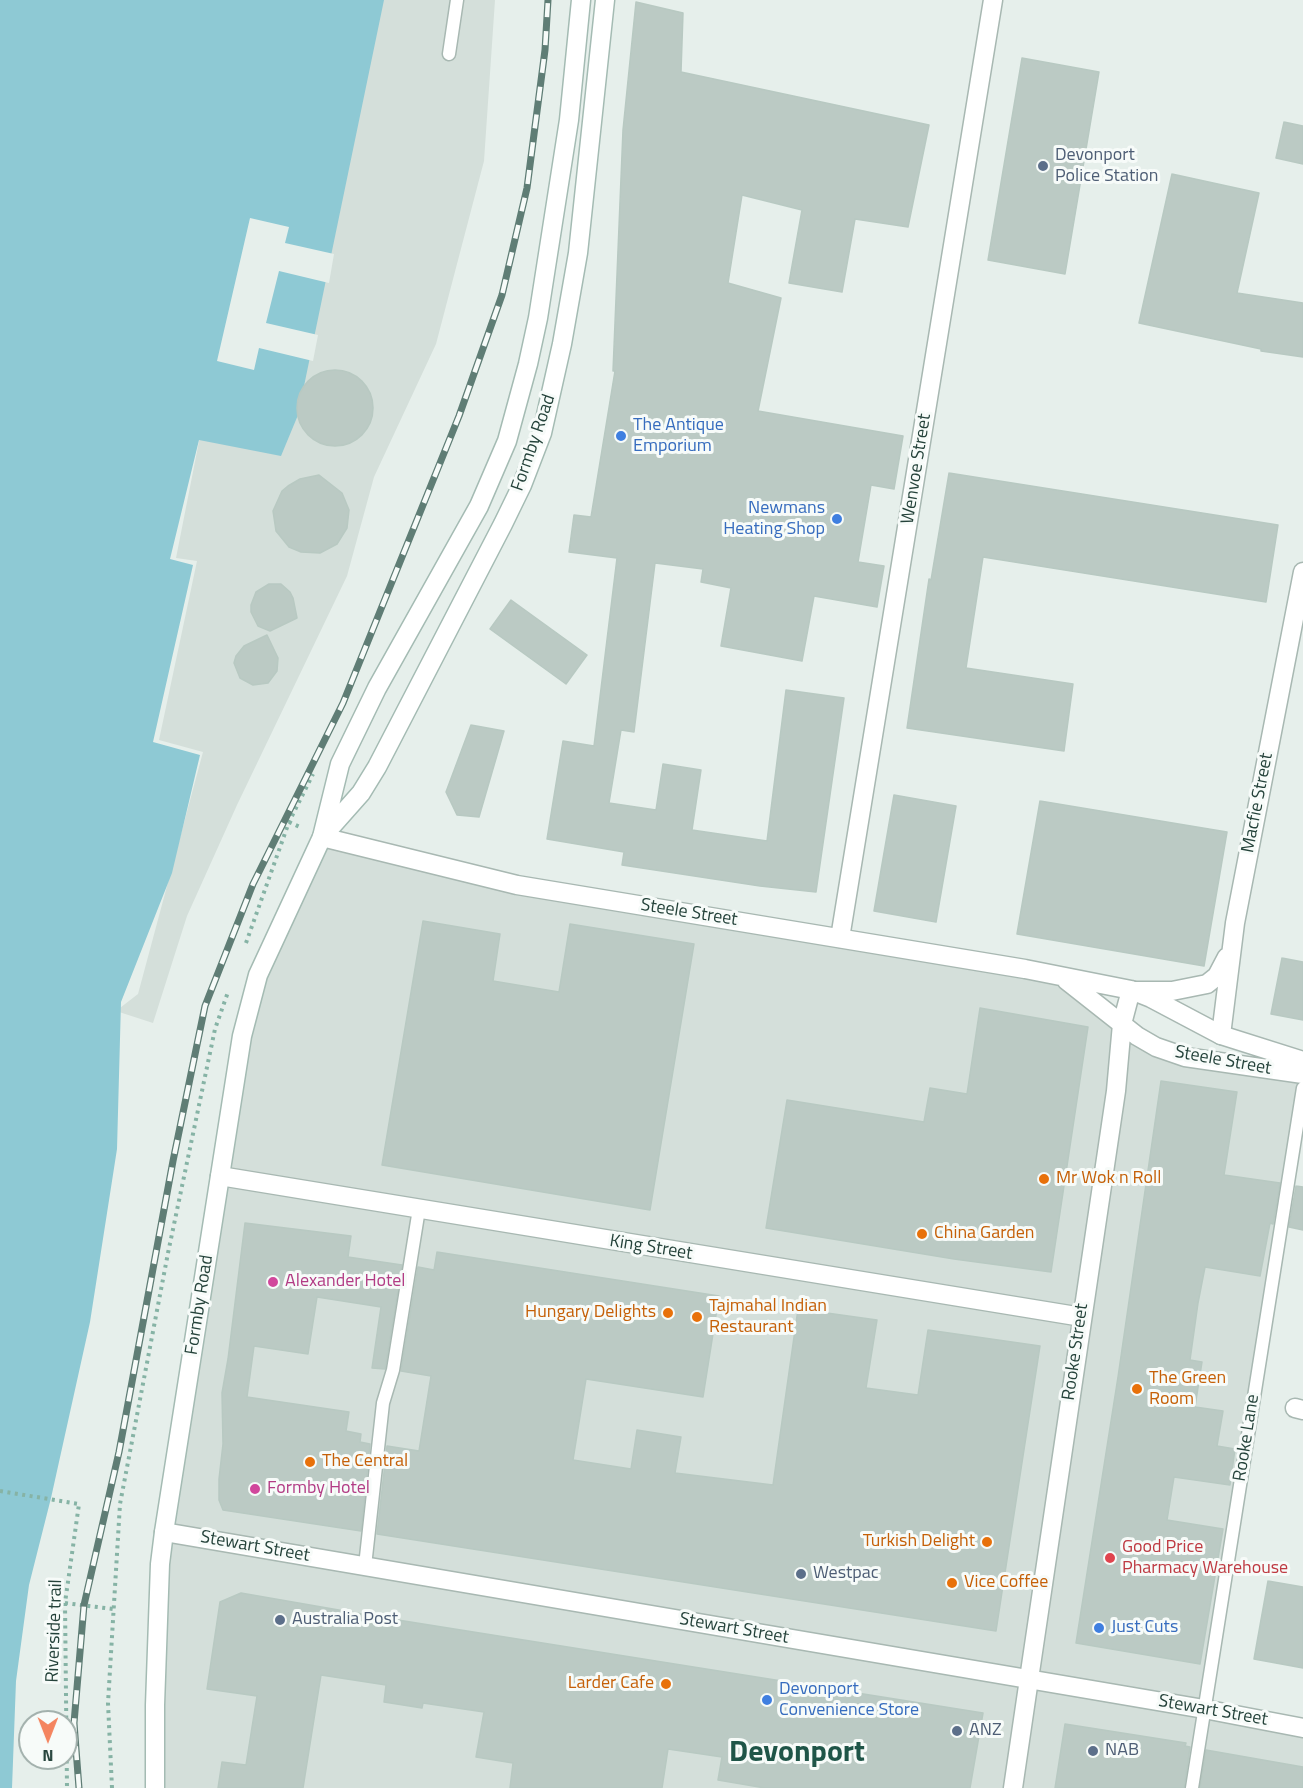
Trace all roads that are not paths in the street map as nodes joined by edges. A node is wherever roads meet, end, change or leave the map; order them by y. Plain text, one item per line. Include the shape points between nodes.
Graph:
1 (457, 0) edge
2 (581, 0) edge
3 (604, 0) edge
4 (993, 0) edge
5 (449, 54) dead end
6 (1303, 572) edge
7 (322, 837) junction
8 (840, 938) junction
9 (1233, 941) junction
10 (1059, 975) junction
11 (1131, 990) junction
12 (1122, 1024) junction
13 (1221, 1035) junction
14 (1303, 1060) edge
15 (1303, 1074) edge
16 (1303, 1088) edge
17 (220, 1176) junction
18 (419, 1209) junction
19 (1082, 1317) junction
20 (164, 1532) junction
21 (365, 1566) junction
22 (1029, 1679) junction
23 (1204, 1709) junction
24 (1303, 1728) edge
25 (155, 1788) edge
26 (1013, 1788) edge
27 (1192, 1788) edge

1 - 5 lane
2 - 7 street, Formby Road via 569,120 540,306 509,432 479,506 377,688 340,764
3 - 7 street, Formby Road via 578,253 542,433 503,524 377,767 361,793
4 - 8 street, Wenvoe Street
6 - 9 street, Macfie Street
7 - 8 street, Steele Street via 517,885
7 - 17 street, Formby Road via 254,986 240,1045
8 - 10 street, Steele Street
9 - 11 street via 1221,969 1207,984 1172,991
9 - 13 street, Macfie Street
10 - 11 street, Steele Street
10 - 12 street, Steele Street
11 - 12 street, Rooke Street
11 - 13 street, Steele Street
12 - 15 street, Steele Street via 1156,1047 1185,1057
12 - 19 street, Rooke Street
13 - 14 street, Steele Street
16 - 23 lane, Rooke Lane
17 - 18 street, King Street
17 - 20 street, Formby Road
18 - 19 street, King Street
18 - 21 lane via 393,1370 383,1403
19 - 22 street, Rooke Street
20 - 21 street, Stewart Street
20 - 25 street, Formby Road
21 - 22 street, Stewart Street
22 - 23 street, Stewart Street
22 - 26 street, Rooke Street
23 - 24 street, Stewart Street
23 - 27 lane, Rooke Lane

